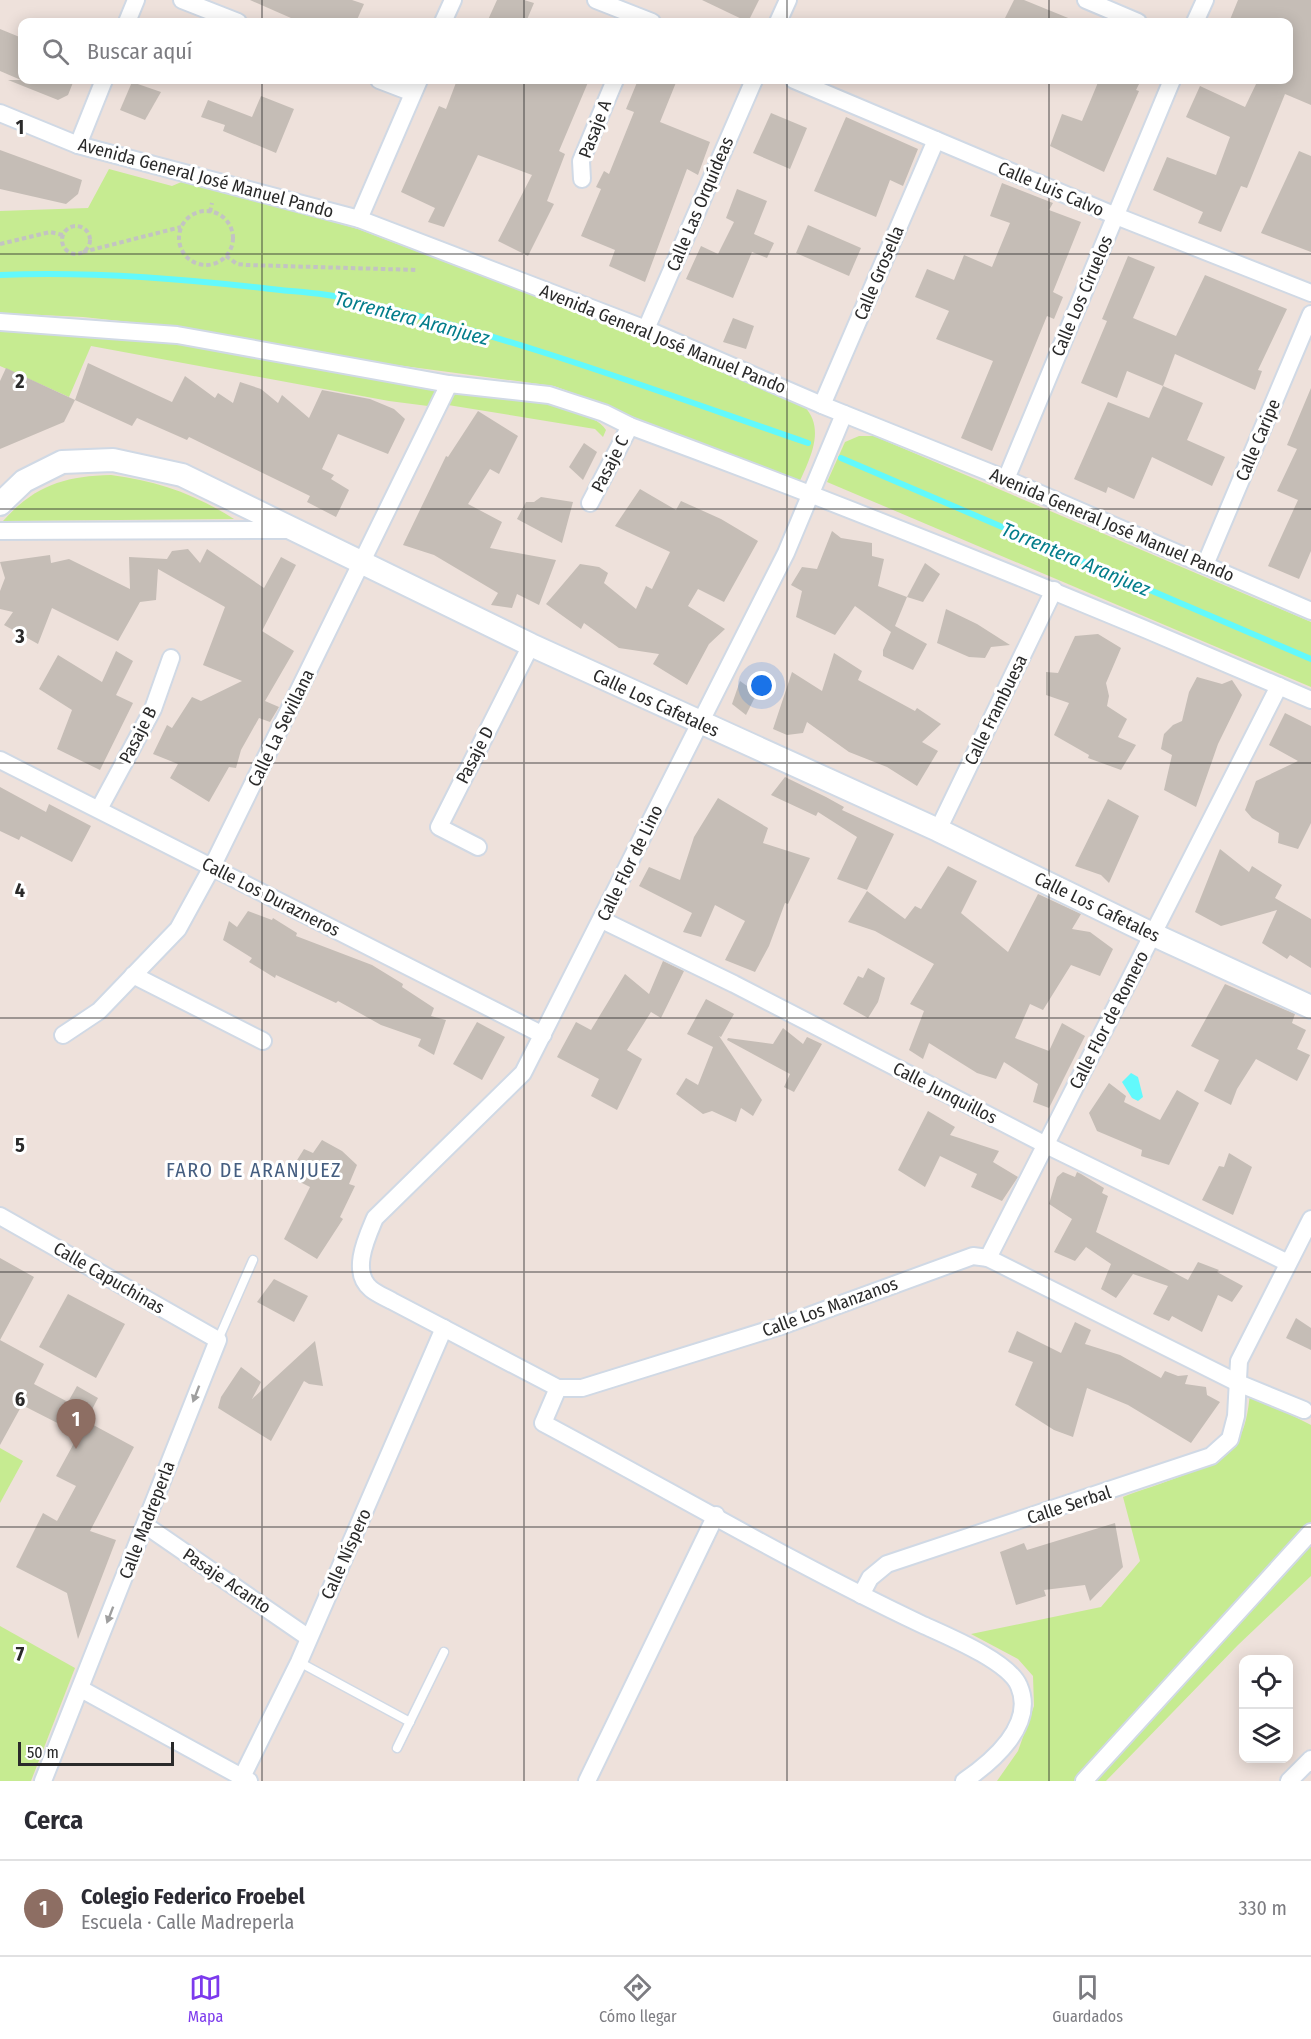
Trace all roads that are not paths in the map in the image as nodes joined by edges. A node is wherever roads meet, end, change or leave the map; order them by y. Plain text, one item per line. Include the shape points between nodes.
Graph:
1 (136, 0) edge
2 (182, 0) edge
3 (453, 0) edge
4 (596, 0) edge
5 (788, 0) edge
6 (1086, 0) edge
7 (1204, 0) edge
8 (129, 18) edge
9 (228, 18) edge
10 (445, 18) edge
11 (637, 18) edge
12 (780, 18) edge
13 (1129, 18) edge
14 (1197, 18) edge
15 (102, 84) edge
16 (613, 84) edge
17 (752, 84) edge
18 (803, 84) edge
19 (1170, 84) edge
20 (416, 86) edge
21 (0, 113) edge
22 (936, 140) junction
23 (78, 145) junction
24 (582, 179) dead end
25 (1116, 216) junction
26 (359, 219) junction
27 (1311, 293) edge
28 (1311, 314) edge
29 (0, 322) edge
30 (646, 329) junction
31 (449, 384) junction
32 (822, 405) junction
33 (844, 414) junction
34 (630, 426) junction
35 (1006, 479) junction
36 (811, 493) junction
37 (590, 503) dead end
38 (0, 504) edge
39 (295, 530) junction
40 (0, 531) edge
41 (364, 562) junction
42 (1205, 565) junction
43 (1054, 590) junction
44 (1311, 611) edge
45 (531, 645) junction
46 (171, 658) dead end
47 (1279, 686) junction
48 (1311, 700) edge
49 (698, 723) junction
50 (0, 760) edge
51 (99, 809) junction
52 (938, 830) junction
53 (478, 847) dead end
54 (212, 867) junction
55 (602, 920) junction
56 (1152, 934) junction
57 (134, 975) junction
58 (1311, 1007) edge
59 (63, 1035) dead end
60 (543, 1035) junction
61 (263, 1041) dead end
62 (1046, 1145) junction
63 (0, 1216) edge
64 (1311, 1219) edge
65 (988, 1258) junction
66 (253, 1260) dead end
67 (1288, 1263) junction
68 (444, 1328) junction
69 (218, 1340) junction
70 (1238, 1383) junction
71 (558, 1388) junction
72 (1304, 1410) dead end
73 (716, 1515) junction
74 (145, 1525) junction
75 (1311, 1532) edge
76 (861, 1595) junction
77 (309, 1638) junction
78 (444, 1652) dead end
79 (299, 1662) junction
80 (81, 1689) junction
81 (410, 1722) junction
82 (397, 1748) dead end
83 (1311, 1759) edge
84 (245, 1779) edge
85 (44, 1781) edge
86 (587, 1781) edge
87 (964, 1781) edge
88 (1084, 1781) edge
89 (1289, 1781) edge

1 - 8 street
2 - 9 street
3 - 10 street
4 - 11 street
5 - 12 street
6 - 13 street
7 - 14 street
15 - 23 street
16 - 24 street, Pasaje A via 581,161
17 - 30 street, Calle Las Orquídeas
18 - 22 street, Calle Luis Calvo
19 - 25 street, Calle Los Ciruelos
20 - 26 street
21 - 23 street, Avenida General José Manuel Pando
22 - 25 street, Calle Luis Calvo
22 - 32 street, Calle Grosella
23 - 26 street, Avenida General José Manuel Pando
25 - 27 street, Calle Luis Calvo
25 - 35 street, Calle Los Ciruelos
26 - 30 street, Avenida General José Manuel Pando
28 - 42 street, Calle Caripe
29 - 31 street via 177,335
30 - 32 street, Avenida General José Manuel Pando
31 - 34 street via 549,395
31 - 41 street, Calle La Sevillana
32 - 33 street, Avenida General José Manuel Pando
33 - 35 street, Avenida General José Manuel Pando
33 - 36 street, Calle Flor de Lino
34 - 36 street
34 - 37 street, Pasaje C
35 - 42 street, Avenida General José Manuel Pando
36 - 43 street
36 - 49 street, Calle Flor de Lino via 786,553
38 - 39 main road, Calle Los Cafetales via 24,482 62,462 113,460 182,475
39 - 40 street
39 - 41 main road, Calle Los Cafetales
41 - 45 main road, Calle Los Cafetales
41 - 54 street, Calle La Sevillana
42 - 44 street, Avenida General José Manuel Pando
43 - 47 street
43 - 52 street, Calle Frambuesa
45 - 49 main road, Calle Los Cafetales
45 - 53 street, Pasaje D via 439,827
46 - 51 street, Pasaje B via 153,709
47 - 48 street
47 - 56 street, Calle Flor de Romero
49 - 52 main road, Calle Los Cafetales
49 - 55 street, Calle Flor de Lino
50 - 51 street, Calle Los Durazneros
51 - 54 street, Calle Los Durazneros
52 - 56 main road, Calle Los Cafetales
54 - 57 street, Calle La Sevillana via 178,929
54 - 60 street, Calle Los Durazneros
55 - 60 street, Calle Flor de Lino
55 - 62 street, Calle Junquillos
56 - 58 main road, Calle Los Cafetales
56 - 62 street, Calle Flor de Romero
57 - 59 street, Calle La Sevillana via 99,1011
57 - 61 street
60 - 68 street, Calle Flor de Lino via 523,1073 375,1218 363,1247 361,1271 369,1288
62 - 65 street, Calle Flor de Romero
62 - 67 street, Calle Junquillos
63 - 69 street, Calle Capuchinas
64 - 67 street, Calle Serbal
65 - 70 street
65 - 71 street, Calle Los Manzanos via 973,1256 781,1326 582,1388
66 - 69 lane, Calle Madreperla
67 - 70 street, Calle Serbal via 1239,1361
68 - 71 street
68 - 77 street, Calle Níspero
69 -> 74 street, Calle Madreperla
70 - 72 street
70 - 76 street, Calle Serbal via 1230,1439 1211,1456 887,1564 870,1578
71 - 73 street via 543,1423
73 - 76 street
73 - 86 street
74 - 77 street, Pasaje Acanto
74 -> 80 street, Calle Madreperla
75 - 88 street
76 - 87 street via 957,1641 1007,1670 1019,1685 1019,1723 1003,1749
77 - 79 street, Calle Níspero
78 - 81 lane
79 - 81 lane
79 - 84 street, Calle Níspero
80 - 84 street
80 - 85 street, Calle Madreperla
81 - 82 lane
83 - 89 street

